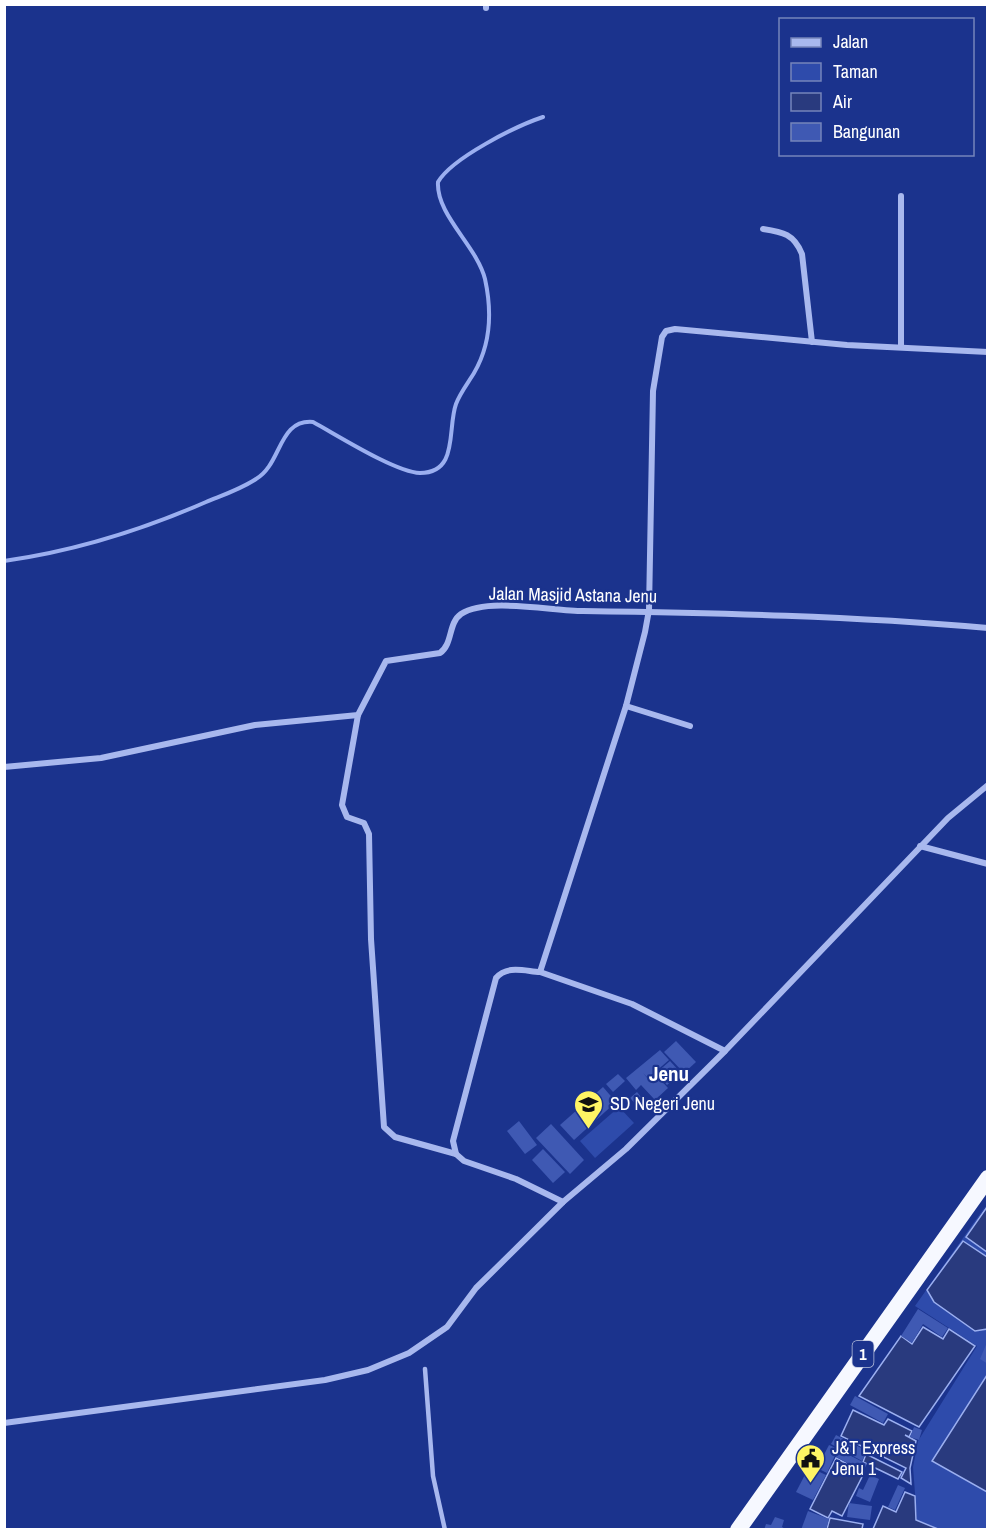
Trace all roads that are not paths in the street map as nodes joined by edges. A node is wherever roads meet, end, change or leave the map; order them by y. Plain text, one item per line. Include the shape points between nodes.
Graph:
1 (901, 196) dead end
2 (763, 229) dead end
3 (812, 342) junction
4 (901, 346) junction
5 (987, 352) edge
6 (649, 610) junction
7 (987, 628) edge
8 (626, 706) junction
9 (358, 715) junction
10 (690, 726) dead end
11 (4, 767) edge
12 (987, 784) edge
13 (920, 846) junction
14 (987, 864) edge
15 (540, 972) junction
16 (725, 1052) junction
17 (456, 1154) junction
18 (987, 1178) edge
19 (563, 1202) junction
20 (425, 1369) dead end
21 (4, 1423) edge
22 (446, 1530) edge
23 (738, 1530) edge

1 - 4 street
2 - 3 street via 791,236 797,242 802,254
3 - 4 street
3 - 6 street via 675,329 666,331 662,337 653,391
4 - 5 street
6 - 7 street, Jalan Masjid Astana Jenu
6 - 8 street
6 - 9 street, Jalan Masjid Astana Jenu via 505,606 466,613 454,623 440,653 386,661
8 - 10 street
8 - 15 street
9 - 11 street via 255,725 120,756
9 - 17 street via 342,805 347,817 364,823 369,834 371,939 384,1127 395,1137
12 - 13 street
13 - 14 street
13 - 16 street
15 - 16 street via 632,1004
15 - 17 street via 512,969 496,978 453,1141
16 - 19 street via 626,1149
17 - 19 street via 464,1161 516,1179
18 - 23 highway, 1
19 - 21 street via 476,1288 447,1327 418,1349 385,1364 325,1380
20 - 22 lane via 433,1476

